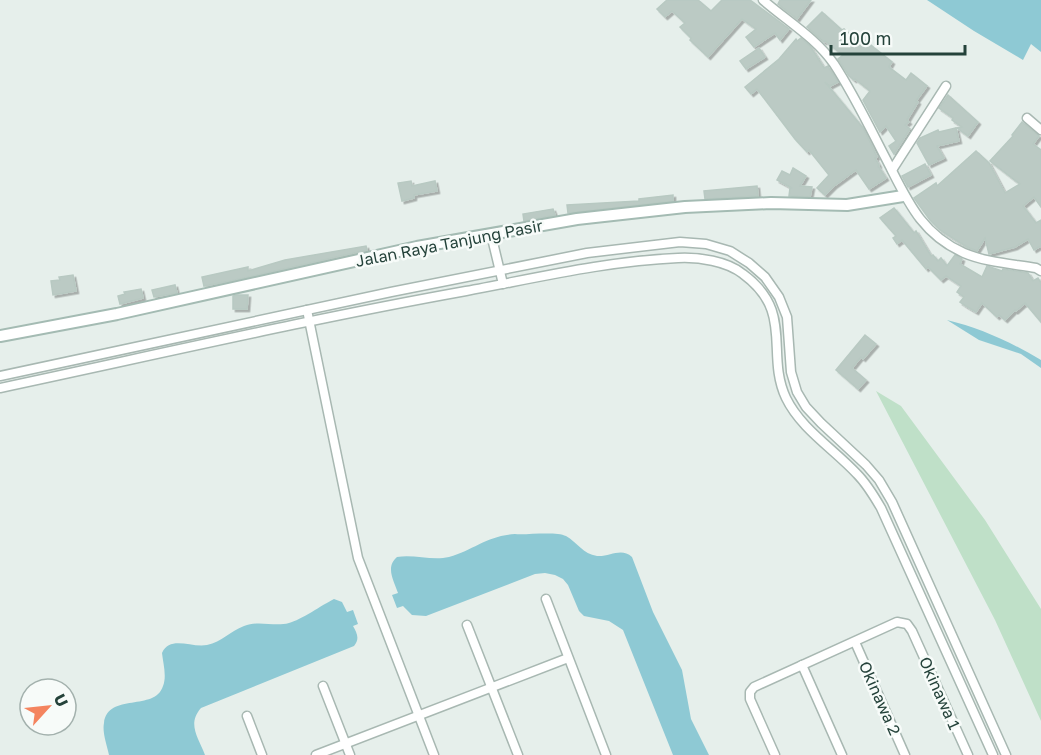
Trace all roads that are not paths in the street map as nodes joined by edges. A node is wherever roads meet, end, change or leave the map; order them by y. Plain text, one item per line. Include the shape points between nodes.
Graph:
1 (763, 0) edge
2 (946, 86) dead end
3 (1027, 118) dead end
4 (1041, 130) edge
5 (892, 170) junction
6 (903, 196) junction
7 (490, 234) junction
8 (1039, 267) edge
9 (500, 271) junction
10 (503, 284) junction
11 (307, 310) junction
12 (309, 322) junction
13 (0, 336) edge
14 (0, 376) edge
15 (0, 388) edge
16 (546, 599) dead end
17 (467, 625) dead end
18 (855, 642) junction
19 (568, 658) junction
20 (802, 665) junction
21 (323, 686) dead end
22 (492, 688) junction
23 (248, 716) dead end
24 (419, 716) junction
25 (345, 744) junction
26 (262, 755) edge
27 (316, 755) edge
28 (350, 755) edge
29 (434, 755) edge
30 (518, 755) edge
31 (606, 755) edge
32 (775, 755) edge
33 (842, 755) edge
34 (905, 755) edge
35 (968, 755) edge
36 (993, 755) edge
37 (1006, 755) edge

1 - 5 street via 815,42 834,65
2 - 5 street
3 - 4 street
5 - 6 street
6 - 7 street, Jalan Raya Tanjung Pasir via 847,205 771,203 673,208
6 - 8 street via 946,244 970,255
7 - 9 street
7 - 13 street, Jalan Raya Tanjung Pasir
9 - 10 street
9 - 11 street
9 - 37 street via 587,253 680,242 730,251 765,277 787,317 791,372 797,392 821,423 866,465 888,495
10 - 12 street
10 - 36 street via 680,257 726,265 742,272 756,285 776,320 779,374 786,397 796,414 857,473 875,498
11 - 12 street
11 - 14 street
12 - 15 street
12 - 24 street via 358,558
16 - 19 street
17 - 22 street
18 - 20 street
18 - 34 street, Okinawa 2
18 - 35 street, Okinawa 1 via 897,622 907,624
19 - 22 street
19 - 31 street
20 - 32 street via 754,687 750,693
20 - 33 street
21 - 25 street
22 - 24 street
22 - 30 street
23 - 26 street
24 - 25 street
24 - 29 street
25 - 27 street
25 - 28 street

